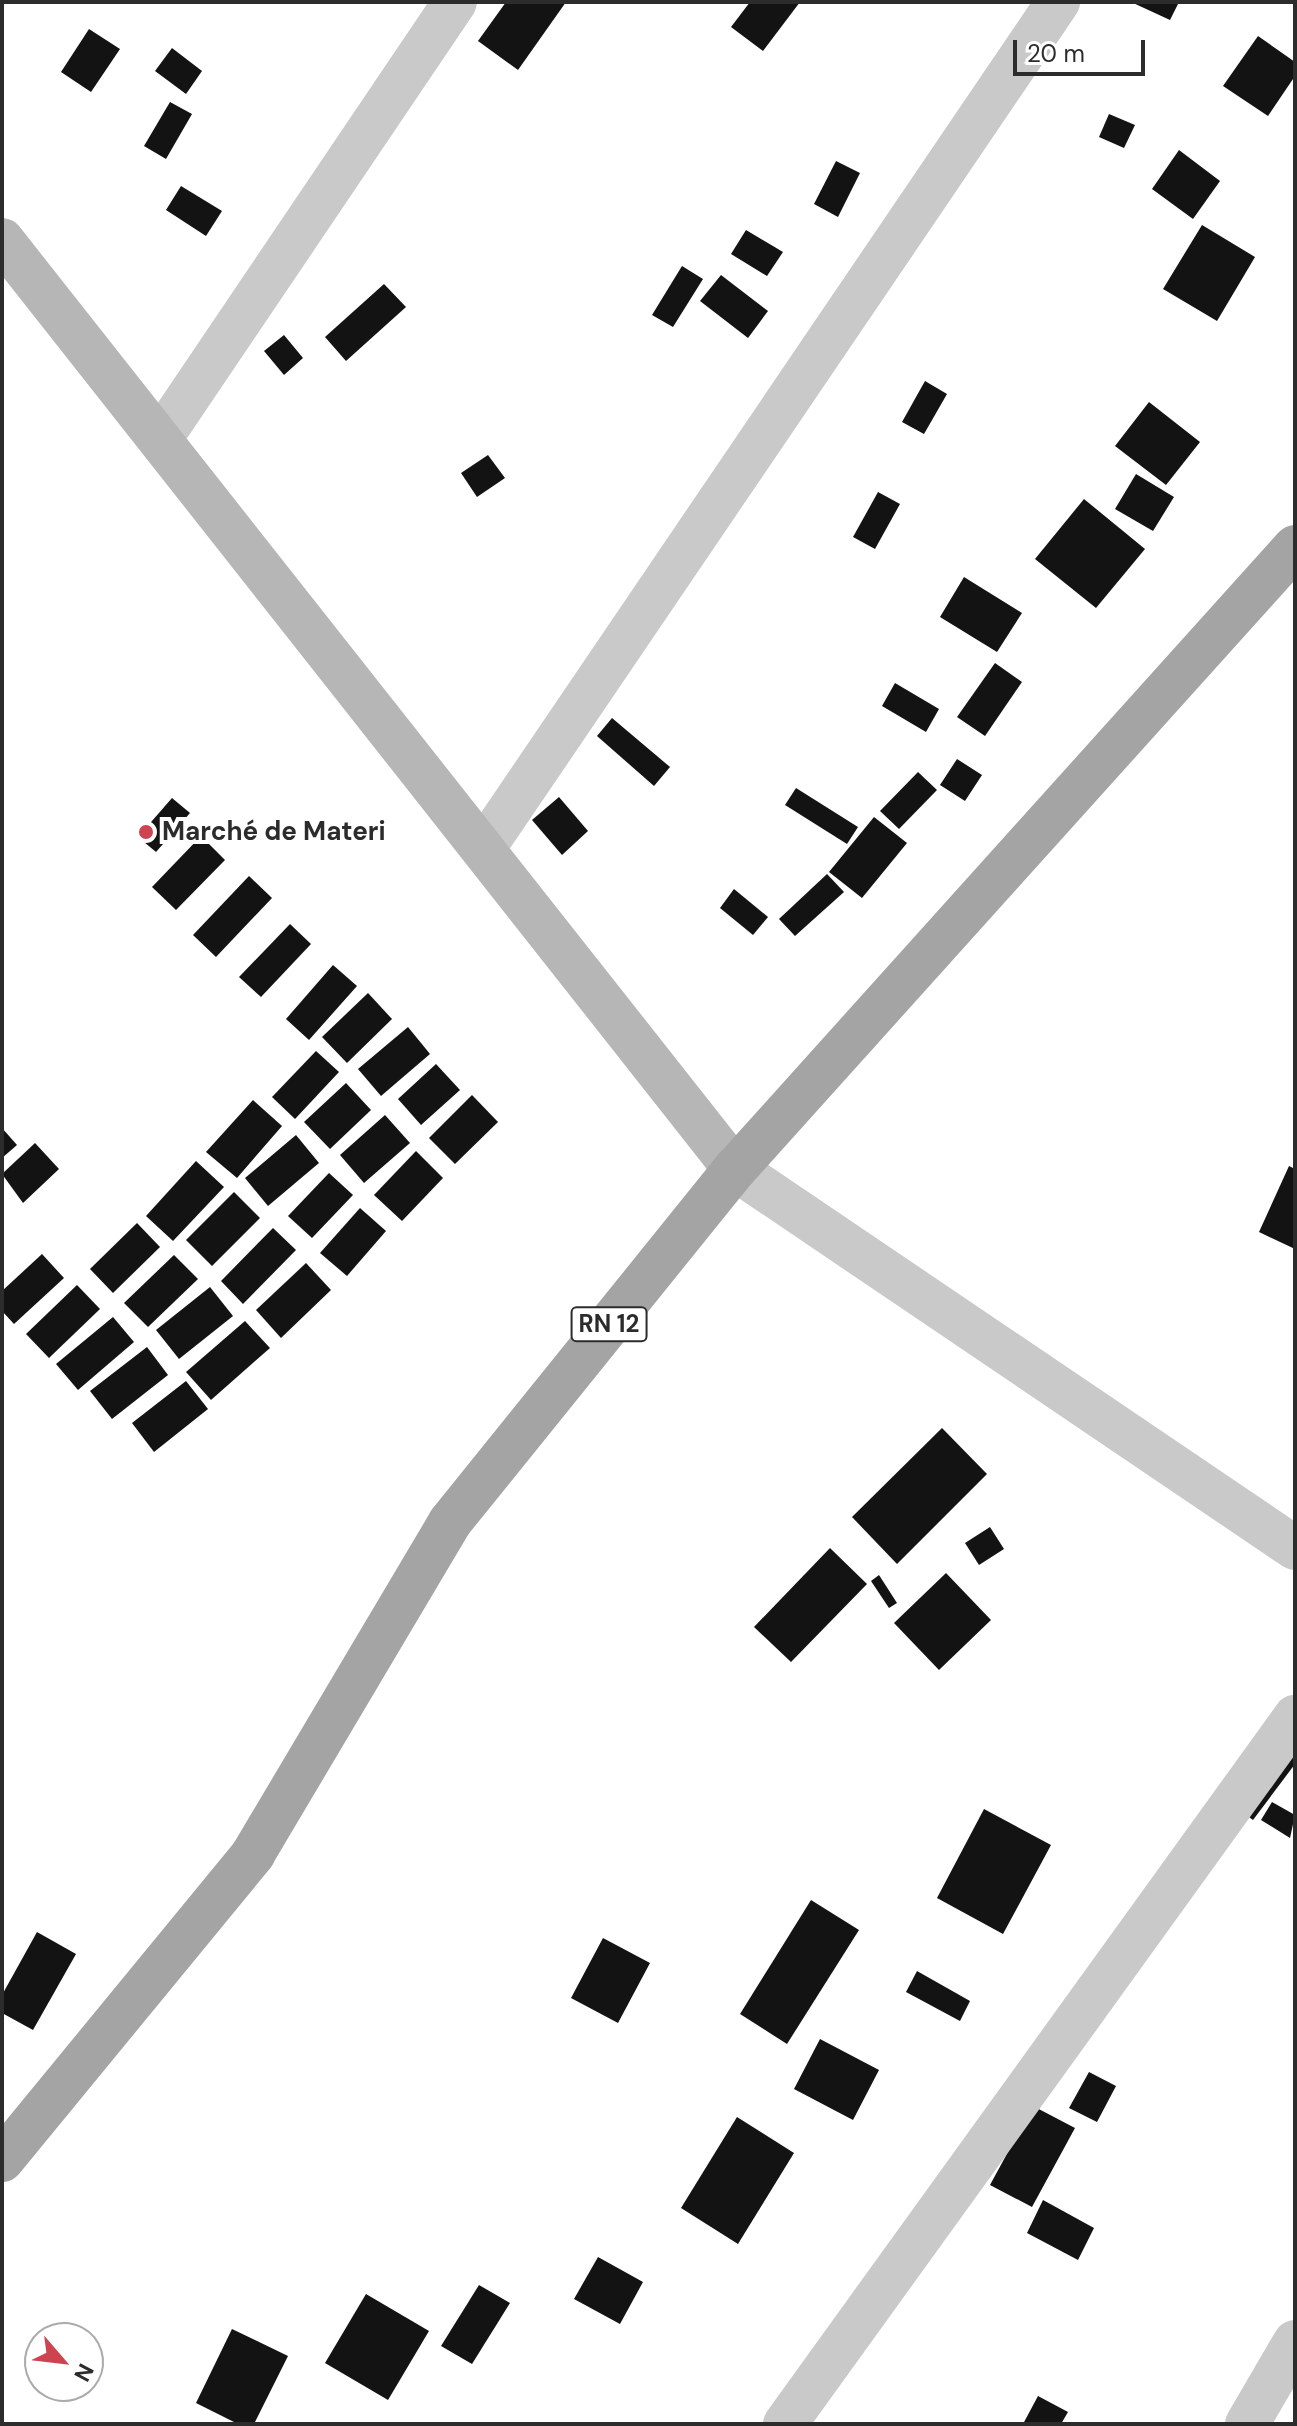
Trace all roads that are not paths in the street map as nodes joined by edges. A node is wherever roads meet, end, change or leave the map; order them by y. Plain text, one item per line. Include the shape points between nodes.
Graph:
1 (455, 2) edge
2 (1058, 2) edge
3 (2, 240) edge
4 (160, 439) junction
5 (1295, 547) edge
6 (483, 849) junction
7 (735, 1169) junction
8 (1295, 1548) edge
9 (1295, 1717) edge
10 (2, 2160) edge
11 (1295, 2342) edge
12 (785, 2424) edge
13 (1247, 2424) edge

1 - 4 street
2 - 6 street
3 - 4 main road
4 - 6 main road
5 - 7 main road, RN 12
6 - 7 main road
7 - 8 street
7 - 10 main road, RN 12 via 450,1522 253,1854
9 - 12 street
11 - 13 street

